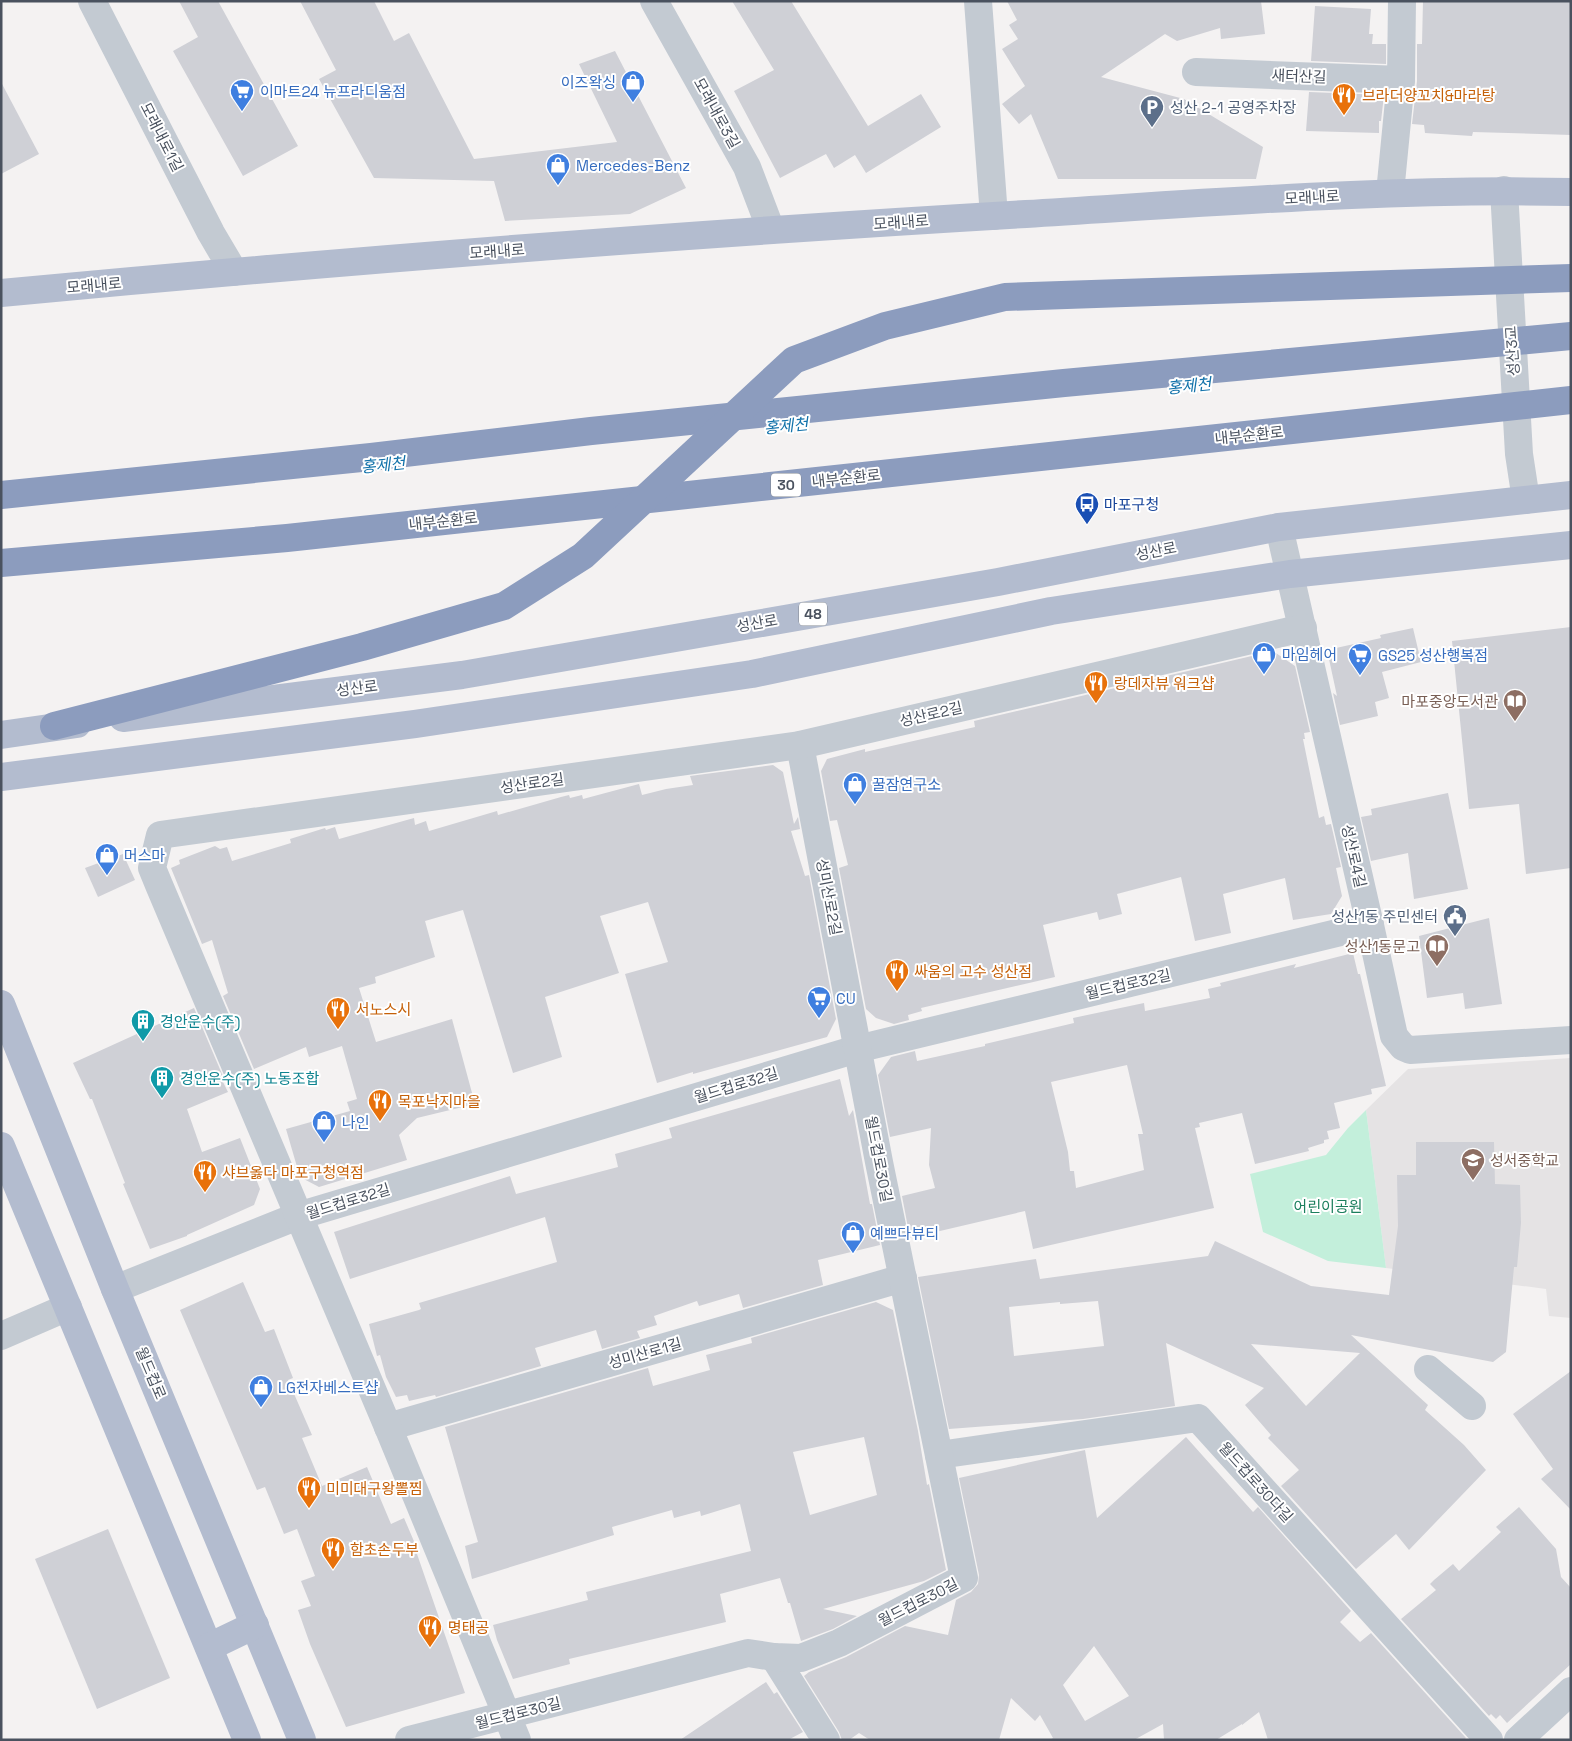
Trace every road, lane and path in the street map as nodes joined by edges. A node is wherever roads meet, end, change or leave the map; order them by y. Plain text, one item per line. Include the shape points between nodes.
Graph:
1 (92, 1) edge
2 (654, 1) edge
3 (978, 1) edge
4 (1402, 1) edge
5 (1196, 72) dead end
6 (1401, 80) junction
7 (1504, 190) junction
8 (1390, 192) junction
9 (1571, 192) edge
10 (994, 216) junction
11 (771, 230) junction
12 (234, 272) junction
13 (1571, 278) edge
14 (1, 294) edge
15 (1571, 336) edge
16 (1571, 400) edge
17 (1, 495) edge
18 (1571, 495) edge
19 (1526, 500) junction
20 (1280, 527) junction
21 (1571, 545) edge
22 (1, 563) edge
23 (1290, 574) junction
24 (1303, 628) junction
25 (54, 726) junction
26 (1, 734) edge
27 (800, 745) junction
28 (1, 777) edge
29 (1370, 925) junction
30 (1, 1004) edge
31 (1571, 1040) edge
32 (857, 1049) junction
33 (1, 1146) edge
34 (298, 1216) junction
35 (903, 1278) junction
36 (115, 1289) junction
37 (68, 1307) junction
38 (1, 1336) edge
39 (1428, 1369) dead end
40 (1472, 1406) dead end
41 (388, 1428) junction
42 (939, 1455) junction
43 (255, 1625) junction
44 (209, 1647) junction
45 (774, 1657) junction
46 (1571, 1691) edge
47 (512, 1728) edge
48 (247, 1740) edge
49 (302, 1740) edge
50 (410, 1740) edge
51 (826, 1740) edge
52 (1489, 1740) edge
53 (1518, 1740) edge

1 - 12 street, 모래내로1길
2 - 11 street, 모래내로3길 via 746,167
3 - 10 street
4 - 6 street
5 - 6 street, 새터산길
6 - 8 street
7 - 8 main road, 모래내로
7 - 9 main road, 모래내로
7 - 19 street, 성산3교 via 1519,454
8 - 10 main road, 모래내로
10 - 11 main road, 모래내로
11 - 12 main road, 모래내로
12 - 14 main road, 모래내로
13 - 25 highway via 1005,297 885,326 794,360 582,556 504,606 362,647
15 - 17 highway via 1044,385
16 - 22 highway, 내부순환로 / 30 via 287,538
18 - 19 main road, 성산로 / 48
19 - 20 main road, 성산로 / 48
20 - 23 street, 성산로4길
20 - 25 main road, 성산로 / 48 via 998,582 462,675
21 - 23 main road
23 - 24 street, 성산로4길
23 - 28 main road via 1051,611 752,674 405,725
24 - 27 street, 성산로2길
24 - 29 street, 성산로4길
25 - 26 main road, 성산로 / 48
27 - 32 street, 성미산로2길
27 - 34 street, 성산로2길 via 160,836 152,868
29 - 31 street, 성산로4길 via 1394,1036 1403,1047 1410,1050
29 - 32 street, 월드컵로32길
30 - 36 main road, 월드컵로
32 - 34 street, 월드컵로32길
32 - 35 street, 월드컵로30길
33 - 37 main road
34 - 36 street, 월드컵로32길
34 - 41 street
35 - 41 street, 성미산로1길
35 - 42 street, 월드컵로30길
36 - 43 main road, 월드컵로
37 - 38 street
37 - 44 main road
39 - 40 street
41 - 47 street
42 - 45 street, 월드컵로30길 via 964,1578 839,1643 801,1658
42 - 52 street, 월드컵로30다길 via 1198,1418
43 - 44 main road
43 - 49 main road, 월드컵로
44 - 48 main road
45 - 47 street, 월드컵로30길 via 748,1653
45 - 51 street
46 - 53 street
47 - 50 street, 월드컵로30길

